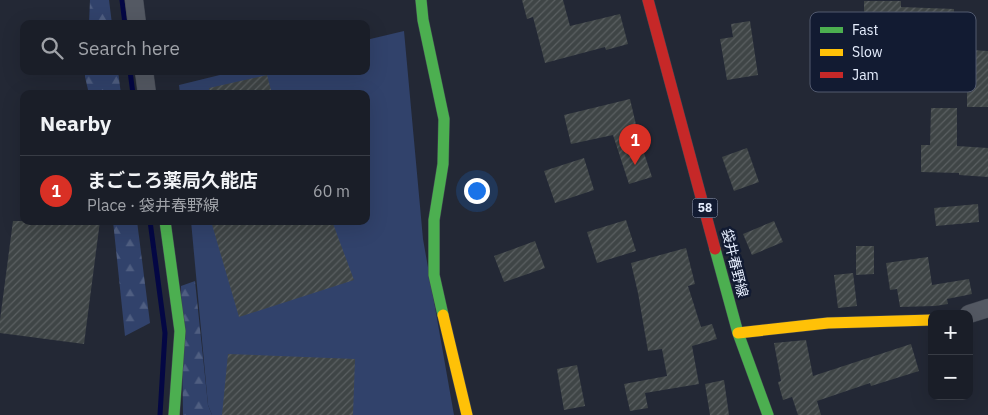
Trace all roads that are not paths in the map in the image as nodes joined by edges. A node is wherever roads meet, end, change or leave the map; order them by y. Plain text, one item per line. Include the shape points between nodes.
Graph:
1 (134, 0) edge
2 (421, 0) edge
3 (648, 0) edge
4 (136, 20) edge
5 (145, 75) edge
6 (146, 90) edge
7 (166, 225) edge
8 (988, 308) edge
9 (973, 313) edge
10 (928, 320) edge
11 (738, 333) junction
12 (174, 415) edge
13 (467, 415) edge
14 (768, 415) edge

1 - 4 street
2 - 13 street via 444,118 443,164 434,220 434,275
3 - 11 street, 袋井春野線 / 58
5 - 6 street
7 - 12 street via 180,331
8 - 9 street
10 - 11 street via 828,323
11 - 14 street, 袋井春野線 / 58

